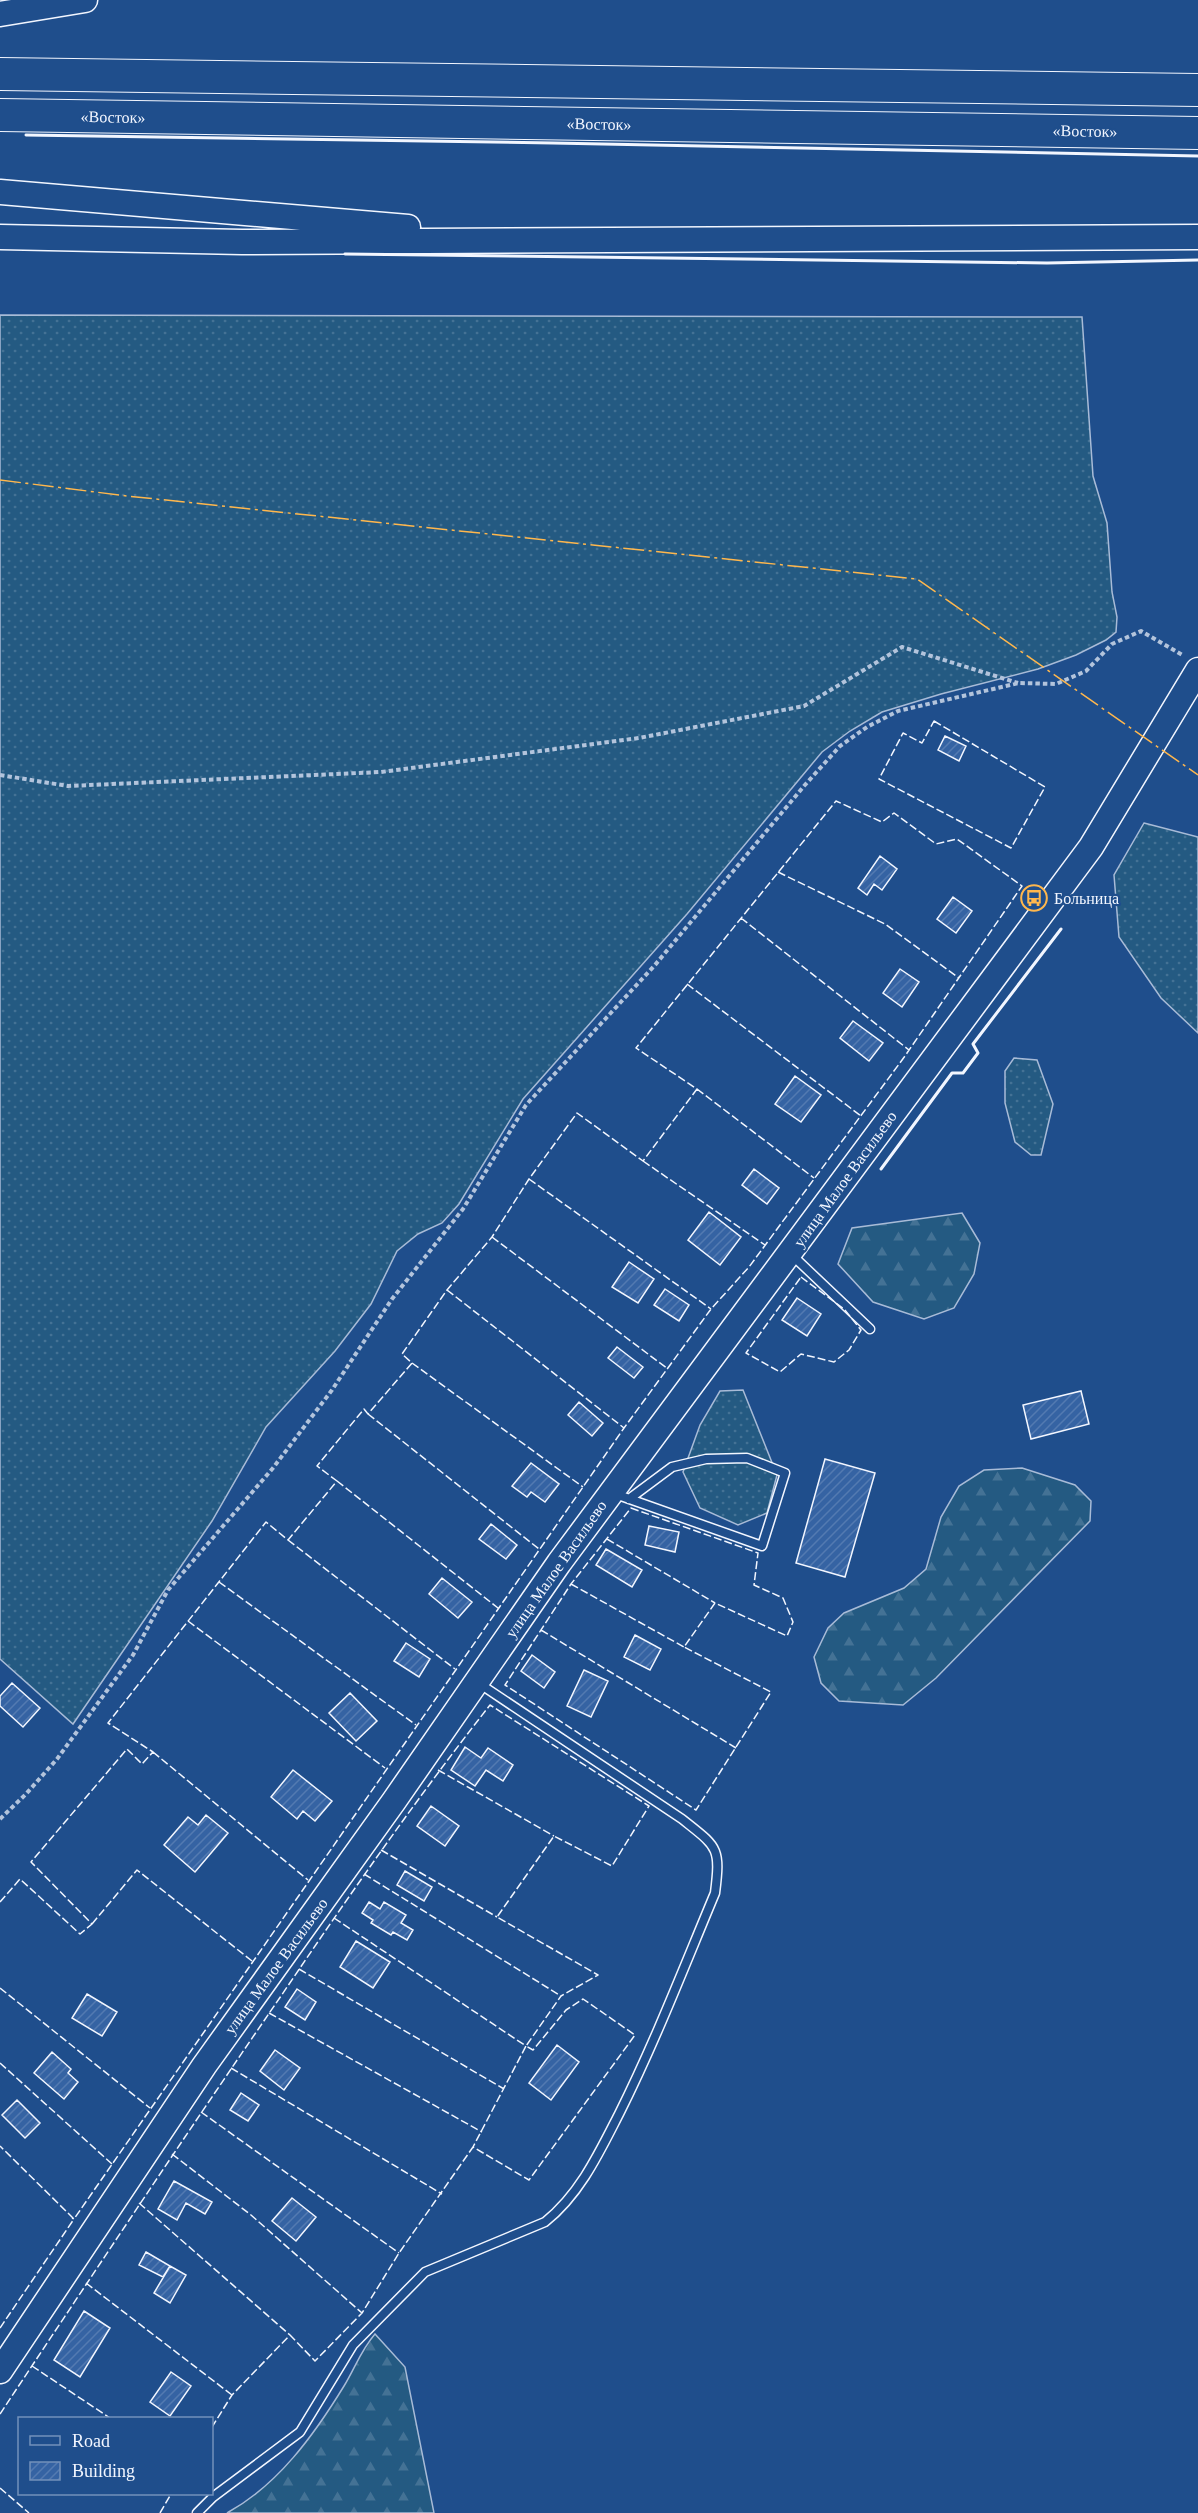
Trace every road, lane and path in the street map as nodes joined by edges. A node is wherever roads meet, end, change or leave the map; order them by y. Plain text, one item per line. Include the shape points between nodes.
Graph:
1 (85, 0) edge
2 (0, 14) edge
3 (0, 74) edge
4 (1198, 90) edge
5 (0, 115) edge
6 (1198, 132) edge
7 (0, 192) edge
8 (0, 237) edge
9 (1198, 237) edge
10 (560, 241) junction
11 (1193, 664) edge
12 (1019, 683) junction
13 (0, 775) edge
14 (790, 1254) junction
15 (870, 1329) dead end
16 (620, 1495) junction
17 (477, 1681) junction
18 (0, 1819) edge
19 (0, 2371) edge
20 (197, 2513) edge

1 - 2 main road
3 - 4 highway
5 - 6 highway, «Восток»
7 - 10 main road
8 - 10 main road via 242,242
9 - 10 main road
11 - 12 path via 1141,631 1112,644 1086,671 1056,684
11 - 14 main road, улица Малое Васильево via 1096,838
12 - 13 path via 902,647 804,706 639,738 381,772 68,786
12 - 18 path via 898,711 840,746 804,786 655,965 526,1106 463,1209 392,1299 332,1390 273,1468 168,1590 133,1654 57,1759
14 - 15 lane
14 - 16 main road, улица Малое Васильево
16 - 16 lane via 762,1546 785,1473 747,1458 706,1459 672,1467
16 - 17 main road, улица Малое Васильево
17 - 19 main road, улица Малое Васильево via 204,2066
17 - 20 lane via 713,1844 718,1865 715,1893 650,2053 592,2167 561,2209 545,2222 425,2272 353,2344 300,2432

